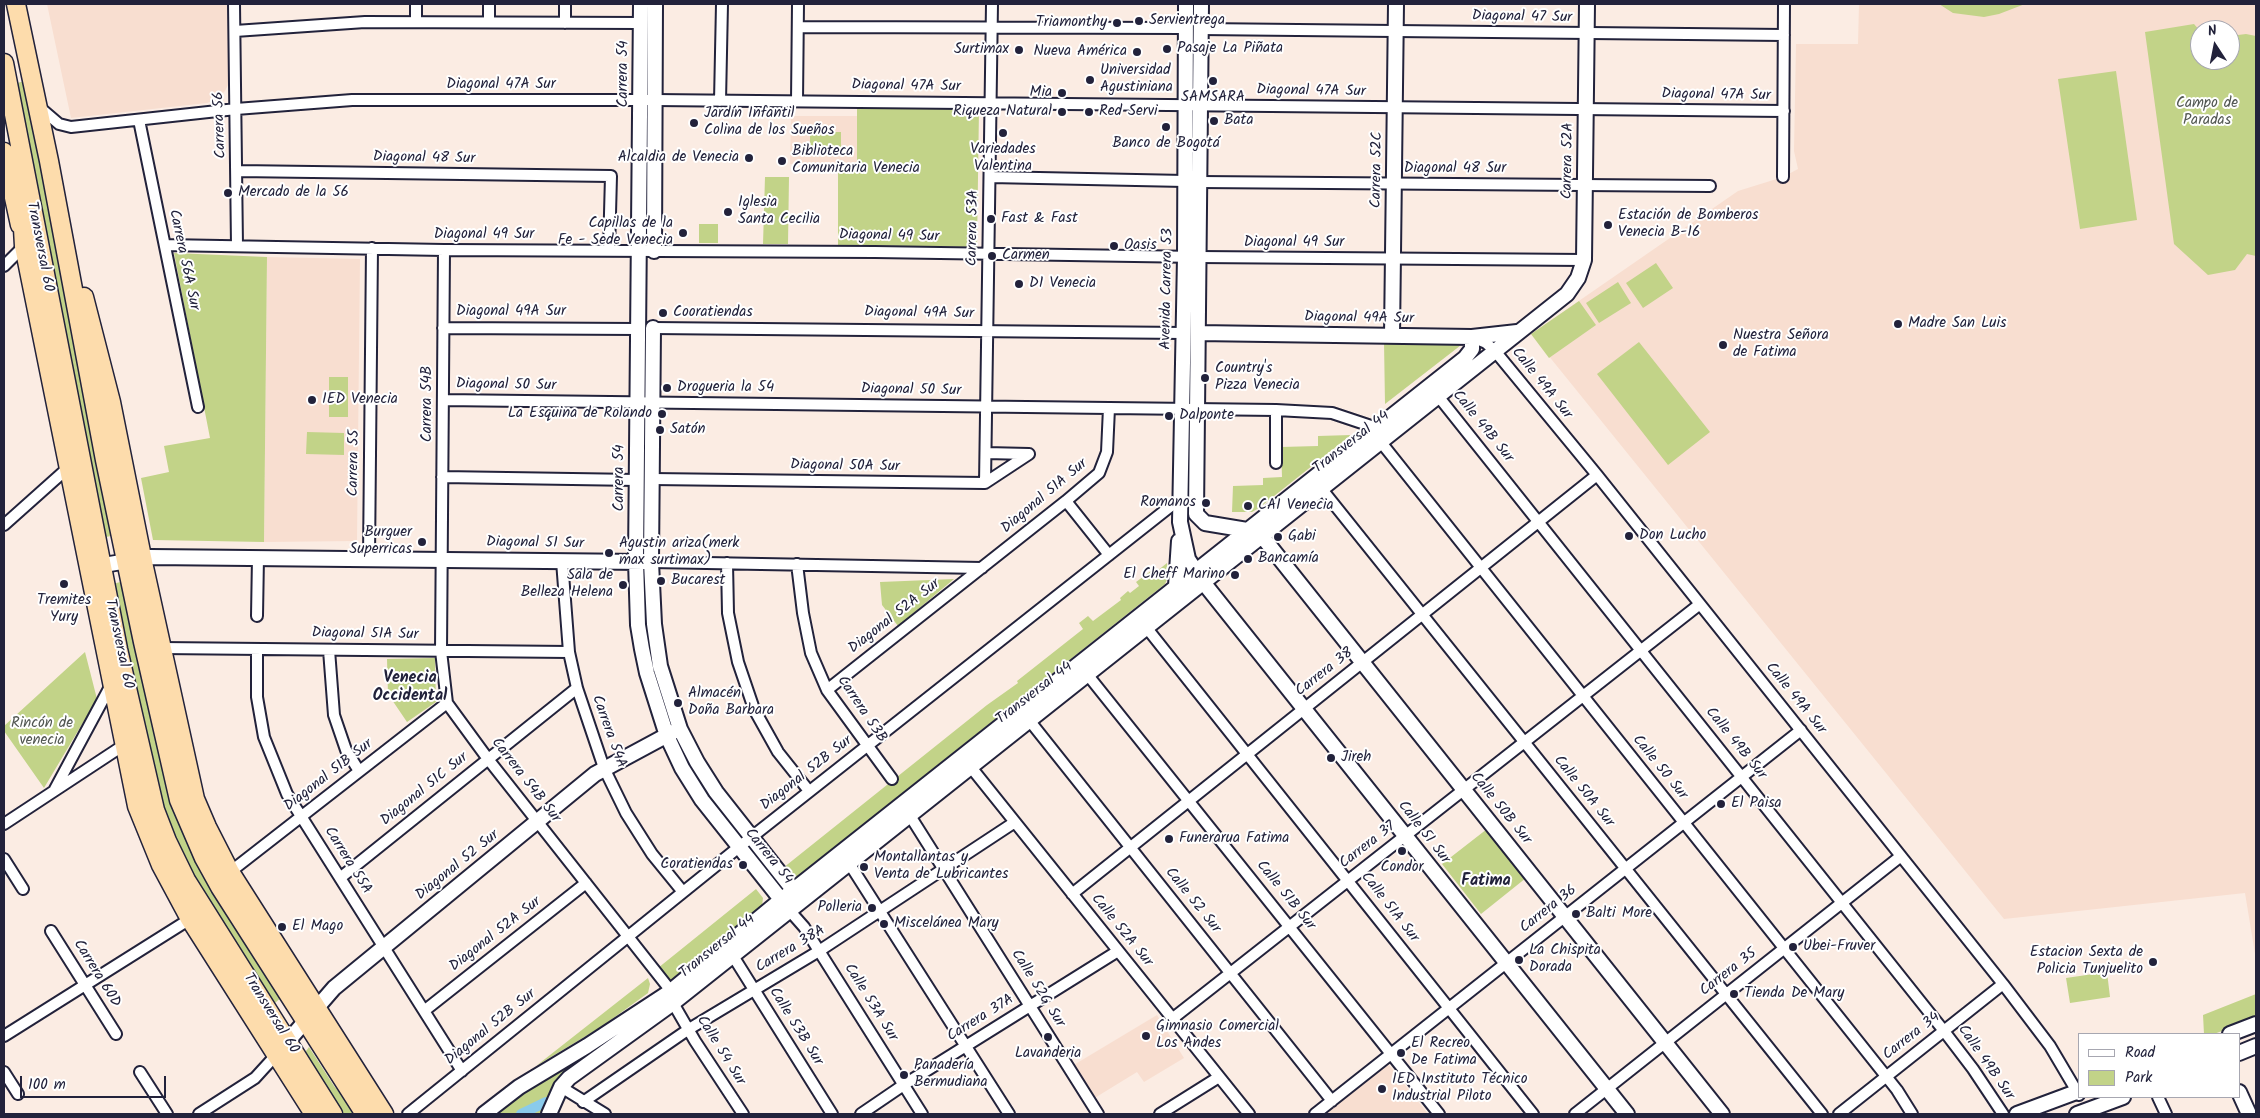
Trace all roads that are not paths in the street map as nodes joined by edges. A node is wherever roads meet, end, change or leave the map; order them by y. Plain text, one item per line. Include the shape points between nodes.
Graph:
1 (16, 4) edge
2 (234, 4) edge
3 (416, 4) edge
4 (489, 4) edge
5 (565, 4) edge
6 (641, 4) edge
7 (655, 4) edge
8 (722, 4) edge
9 (798, 4) edge
10 (992, 4) edge
11 (1186, 4) edge
12 (1200, 4) edge
13 (1396, 4) edge
14 (1587, 4) edge
15 (1784, 4) edge
16 (416, 22) junction
17 (489, 22) junction
18 (565, 23) junction
19 (641, 23) junction
20 (798, 27) junction
21 (991, 27) junction
22 (1186, 28) junction
23 (1200, 29) junction
24 (235, 31) junction
25 (1396, 31) junction
26 (1587, 33) junction
27 (1784, 35) junction
28 (4, 63) edge
29 (640, 100) junction
30 (655, 100) junction
31 (720, 100) junction
32 (797, 101) junction
33 (990, 103) junction
34 (37, 105) junction
35 (1185, 105) junction
36 (1200, 106) junction
37 (236, 108) junction
38 (1395, 108) junction
39 (1586, 109) junction
40 (1784, 112) junction
41 (139, 120) junction
42 (17, 130) junction
43 (4, 152) edge
44 (238, 171) junction
45 (1784, 176) dead end
46 (990, 177) junction
47 (1185, 181) junction
48 (1200, 182) junction
49 (1394, 184) junction
50 (1585, 185) junction
51 (1710, 186) dead end
52 (165, 245) junction
53 (24, 246) junction
54 (237, 246) junction
55 (372, 248) junction
56 (444, 250) junction
57 (609, 251) junction
58 (639, 251) junction
59 (654, 251) junction
60 (989, 253) junction
61 (1192, 257) junction
62 (1393, 258) junction
63 (1584, 260) junction
64 (4, 266) edge
65 (1551, 307) joint
66 (443, 328) junction
67 (653, 328) joint
68 (638, 329) junction
69 (988, 331) junction
70 (1519, 332) junction
71 (55, 333) junction
72 (1184, 333) junction
73 (1198, 333) junction
74 (1392, 336) junction
75 (1472, 337) junction
76 (1495, 351) junction
77 (47, 359) junction
78 (1438, 396) junction
79 (443, 400) junction
80 (637, 403) junction
81 (652, 403) junction
82 (198, 406) dead end
83 (987, 406) junction
84 (1108, 408) junction
85 (1182, 409) junction
86 (1198, 409) junction
87 (1276, 410) junction
88 (1379, 435) junction
89 (986, 453) junction
90 (1276, 464) dead end
91 (69, 467) junction
92 (1597, 475) junction
93 (442, 477) junction
94 (652, 479) junction
95 (637, 480) junction
96 (985, 483) junction
97 (1321, 488) junction
98 (1181, 498) junction
99 (1066, 501) junction
100 (1180, 522) junction
101 (1538, 522) junction
102 (4, 525) edge
103 (1255, 533) junction
104 (1109, 555) junction
105 (258, 556) junction
106 (369, 558) junction
107 (134, 559) junction
108 (442, 559) junction
109 (562, 560) junction
110 (636, 562) junction
111 (651, 562) junction
112 (727, 563) junction
113 (797, 564) junction
114 (95, 566) junction
115 (982, 568) junction
116 (1481, 568) junction
117 (1199, 576) junction
118 (1176, 586) junction
119 (1700, 604) junction
120 (1422, 615) junction
121 (257, 616) dead end
122 (1146, 627) junction
123 (155, 646) junction
124 (118, 649) junction
125 (257, 649) junction
126 (329, 650) junction
127 (440, 651) junction
128 (1641, 651) junction
129 (569, 652) junction
130 (1362, 662) junction
131 (110, 674) junction
132 (1087, 674) junction
133 (576, 688) junction
134 (827, 690) junction
135 (1583, 696) junction
136 (447, 703) junction
137 (1304, 709) junction
138 (1029, 720) junction
139 (680, 729) junction
140 (1800, 730) junction
141 (667, 736) junction
142 (1524, 742) junction
143 (124, 745) junction
144 (867, 746) junction
145 (1247, 754) junction
146 (488, 759) junction
147 (970, 766) junction
148 (604, 768) junction
149 (360, 771) junction
150 (1742, 777) junction
151 (892, 779) dead end
152 (54, 790) junction
153 (1464, 790) junction
154 (809, 792) junction
155 (1189, 801) junction
156 (906, 809) junction
157 (301, 816) junction
158 (538, 822) junction
159 (1015, 822) junction
160 (1684, 822) junction
161 (4, 824) edge
162 (1405, 836) junction
163 (751, 838) junction
164 (739, 847) junction
165 (1130, 848) junction
166 (1901, 856) junction
167 (4, 859) edge
168 (849, 863) junction
169 (1625, 869) junction
170 (944, 870) junction
171 (230, 872) junction
172 (340, 878) junction
173 (1348, 881) junction
174 (586, 883) junction
175 (24, 889) dead end
176 (794, 891) junction
177 (682, 892) junction
178 (1072, 894) junction
179 (177, 896) junction
180 (1842, 903) junction
181 (201, 905) junction
182 (788, 905) junction
183 (881, 911) junction
184 (1565, 917) junction
185 (190, 919) junction
186 (1290, 927) junction
187 (50, 931) dead end
188 (247, 931) junction
189 (628, 937) junction
190 (384, 947) junction
191 (1784, 948) junction
192 (280, 950) junction
193 (819, 951) junction
194 (1118, 951) junction
195 (733, 956) junction
196 (1506, 963) junction
197 (1230, 973) junction
198 (2003, 984) junction
199 (85, 985) junction
200 (754, 990) junction
201 (1726, 995) junction
202 (672, 997) junction
203 (1030, 1006) junction
204 (1449, 1008) junction
205 (424, 1011) junction
206 (310, 1014) junction
207 (1172, 1019) junction
208 (2256, 1024) edge
209 (689, 1029) junction
210 (1944, 1031) junction
211 (2233, 1033) edge
212 (116, 1034) dead end
213 (4, 1036) edge
214 (1665, 1043) junction
215 (966, 1046) junction
216 (2256, 1046) edge
217 (282, 1048) junction
218 (2240, 1053) edge
219 (1391, 1054) junction
220 (462, 1071) junction
221 (4, 1072) edge
222 (140, 1072) dead end
223 (1219, 1077) junction
224 (1886, 1077) junction
225 (362, 1080) junction
226 (904, 1086) junction
227 (561, 1088) junction
228 (1607, 1089) junction
229 (2078, 1092) edge
230 (18, 1094) dead end
231 (2078, 1094) edge
232 (2240, 1094) edge
233 (2080, 1098) edge
234 (2120, 1098) edge
235 (2158, 1098) edge
236 (1332, 1101) junction
237 (583, 1102) junction
238 (314, 1113) edge
239 (1165, 1113) edge
240 (2083, 1113) edge
241 (167, 1114) edge
242 (199, 1114) edge
243 (333, 1114) edge
244 (364, 1114) edge
245 (369, 1114) edge
246 (384, 1114) edge
247 (408, 1114) edge
248 (484, 1114) edge
249 (549, 1114) edge
250 (605, 1114) edge
251 (743, 1114) edge
252 (832, 1114) edge
253 (862, 1114) edge
254 (922, 1114) edge
255 (1010, 1114) edge
256 (1098, 1114) edge
257 (1249, 1114) edge
258 (1316, 1114) edge
259 (1439, 1114) edge
260 (1533, 1114) edge
261 (1575, 1114) edge
262 (1627, 1114) edge
263 (1722, 1114) edge
264 (1822, 1114) edge
265 (1839, 1114) edge
266 (1912, 1114) edge
267 (2002, 1114) edge
268 (2017, 1114) edge
269 (2166, 1114) edge
270 (2249, 1114) edge

1 - 34 highway, Transversal 60
2 - 24 street, Carrera 56
3 - 16 street
4 - 17 street
5 - 18 street
6 - 19 street, Carrera 54
7 - 30 street, Carrera 54
8 - 31 street
9 - 20 street
10 - 21 street, Carrera 53A
11 - 22 street, Avenida Carrera 53
12 - 23 street, Avenida Carrera 53
13 - 25 street, Carrera 52C
14 - 26 street, Carrera 52A
15 - 27 street
16 - 17 street
16 - 24 street via 343,22
17 - 18 street
18 - 19 street
19 - 29 street, Carrera 54
20 - 21 street
20 - 32 street
21 - 22 street
21 - 33 street, Carrera 53A
22 - 35 street, Avenida Carrera 53
23 - 25 street, Diagonal 47 Sur
23 - 36 street, Avenida Carrera 53
24 - 37 street, Carrera 56
25 - 26 street, Diagonal 47 Sur
25 - 38 street, Carrera 52C
26 - 27 street, Diagonal 47 Sur
26 - 39 street, Carrera 52A
27 - 40 street
28 - 42 highway, Transversal 60
29 - 30 street, Diagonal 47A Sur
29 - 37 street, Diagonal 47A Sur via 352,100
29 - 58 street, Carrera 54
30 - 31 street, Diagonal 47A Sur
30 - 59 street, Carrera 54
31 - 32 street, Diagonal 47A Sur
32 - 33 street, Diagonal 47A Sur
33 - 35 street, Diagonal 47A Sur
33 - 46 street, Carrera 53A
34 - 41 street, Diagonal 47A Sur via 64,126
34 - 107 highway, Transversal 60 via 111,402
35 - 36 street, Diagonal 47A Sur
35 - 47 street, Avenida Carrera 53
36 - 38 street, Diagonal 47A Sur
36 - 48 street, Avenida Carrera 53
37 - 41 street, Diagonal 47A Sur
37 - 44 street, Carrera 56
38 - 39 street, Diagonal 47A Sur
38 - 49 street, Carrera 52C
39 - 40 street, Diagonal 47A Sur
39 - 50 street, Carrera 52A
40 - 45 street
41 - 52 street, Carrera 56A Sur
42 - 53 highway, Transversal 60
42 - 71 highway, Transversal 60
43 - 53 highway
44 - 54 street, Carrera 56
44 - 57 street, Diagonal 48 Sur via 610,176
46 - 47 street
46 - 60 street, Carrera 53A
47 - 61 street, Avenida Carrera 53
48 - 49 street, Diagonal 48 Sur
48 - 61 street, Avenida Carrera 53
49 - 50 street, Diagonal 48 Sur
49 - 62 street, Carrera 52C
50 - 51 street, Diagonal 48 Sur
50 - 63 street, Carrera 52A
52 - 54 street, Diagonal 49 Sur
52 - 82 street, Carrera 56A Sur
53 - 64 street
53 - 77 highway, Transversal 60
54 - 55 street, Diagonal 49 Sur
55 - 56 street, Diagonal 49 Sur
55 - 106 street, Carrera 55
56 - 57 street, Diagonal 49 Sur
56 - 66 street, Carrera 54B
57 - 58 street, Diagonal 49 Sur
58 - 59 street, Diagonal 49 Sur
58 - 68 street, Carrera 54
59 - 60 street, Diagonal 49 Sur
60 - 61 street, Diagonal 49 Sur
60 - 69 street, Carrera 53A
61 - 62 street, Diagonal 49 Sur
61 - 72 street, Avenida Carrera 53
61 - 73 street, Avenida Carrera 53
62 - 63 street, Diagonal 49 Sur
62 - 74 street, Carrera 52C
63 - 65 street, Carrera 52A via 1573,287
65 - 70 street, Transversal 44
66 - 68 street, Diagonal 49A Sur
66 - 79 street, Carrera 54B
67 - 69 street, Diagonal 49A Sur
67 - 81 street, Carrera 54
68 - 80 street, Carrera 54
69 - 72 street, Diagonal 49A Sur
69 - 83 street, Carrera 53A
70 - 75 street, Diagonal 49A Sur
70 - 76 street, Transversal 44
71 - 77 highway
71 - 114 highway, Transversal 60
72 - 85 street, Avenida Carrera 53
73 - 74 street, Diagonal 49A Sur
73 - 86 street, Avenida Carrera 53
74 - 75 street, Diagonal 49A Sur
75 - 76 street, Calle 49A Sur
75 - 88 street, Transversal 44 via 1472,349 1465,358
76 - 78 street, Transversal 44
76 - 92 street, Calle 49A Sur
77 - 91 highway, Transversal 60
78 - 88 street, Transversal 44
78 - 101 street, Calle 49B Sur
79 - 80 street, Diagonal 50 Sur
79 - 93 street, Carrera 54B
80 - 81 street, Diagonal 50 Sur
80 - 95 street, Carrera 54
81 - 83 street, Diagonal 50 Sur
81 - 94 street, Carrera 54
83 - 84 street, Diagonal 50 Sur
83 - 89 street, Carrera 53A
84 - 85 street, Diagonal 50 Sur
84 - 99 street, Diagonal 51A Sur via 1108,445 1103,466
85 - 86 street, Diagonal 50 Sur
85 - 98 street, Avenida Carrera 53
86 - 87 street, Diagonal 50 Sur
86 - 103 street, Avenida Carrera 53 via 1196,514 1209,524
87 - 88 street, Diagonal 50 Sur via 1332,413
87 - 90 street
88 - 97 street, Transversal 44
88 - 103 street, Transversal 44
88 - 116 street, Calle 50 Sur
89 - 96 street, Carrera 53A
89 - 96 street via 1029,454
91 - 102 street
91 - 114 highway, Transversal 60
92 - 101 street, Carrera 38
92 - 119 street, Calle 49A Sur
93 - 95 street
93 - 108 street, Carrera 54B
94 - 96 street, Diagonal 50A Sur
94 - 111 street, Carrera 54
95 - 110 street, Carrera 54
97 - 103 street, Transversal 44
97 - 120 street, Calle 50A Sur
98 - 100 street, Avenida Carrera 53
98 - 104 street, Diagonal 52B Sur
99 - 104 street
99 - 115 street, Diagonal 51A Sur
100 - 117 street, Avenida Carrera 53 via 1185,551
100 - 118 street
101 - 116 street, Carrera 38
101 - 128 street, Calle 49B Sur
103 - 117 street, Transversal 44
103 - 130 street, Calle 50B Sur
104 - 144 street, Diagonal 52B Sur
105 - 106 street, Diagonal 51 Sur
105 - 107 street, Diagonal 51 Sur
105 - 121 street
106 - 108 street, Diagonal 51 Sur
107 - 114 street, Diagonal 51 Sur
107 - 123 highway, Transversal 60
108 - 109 street, Diagonal 51 Sur
108 - 127 street, Carrera 54B Sur
109 - 110 street, Diagonal 51 Sur
109 - 129 street, Carrera 54A
110 - 111 street, Diagonal 51 Sur
110 - 141 street, Carrera 54 via 642,649
111 - 112 street, Diagonal 51 Sur
111 - 139 street, Carrera 54 via 656,645
112 - 113 street, Diagonal 51 Sur
112 - 154 street via 728,613 738,662 754,709 778,752
113 - 115 street, Diagonal 51 Sur
113 - 134 street, Carrera 53B via 812,653
114 - 124 highway, Transversal 60
114 - 131 highway, Transversal 60
115 - 134 street, Diagonal 52A Sur
116 - 120 street, Carrera 38
116 - 135 street, Calle 50 Sur
117 - 118 street, Transversal 44
117 - 122 street, Transversal 44
117 - 137 street, Calle 51 Sur
118 - 156 street, Transversal 44
119 - 128 street, Carrera 37
119 - 140 street, Calle 49A Sur
120 - 130 street, Carrera 38
120 - 142 street, Calle 50A Sur
122 - 132 street, Transversal 44
122 - 145 street, Calle 51A Sur
123 - 125 street, Diagonal 51A Sur
123 - 171 highway, Transversal 60 via 190,783 206,827
123 - 188 highway, Transversal 60 via 179,800 204,858
124 - 131 highway
124 - 181 highway, Transversal 60 via 155,810 172,854
125 - 126 street, Diagonal 51A Sur
125 - 157 street, Carrera 55A via 257,697 264,738 287,794
126 - 127 street, Diagonal 51A Sur
126 - 149 street via 334,715 346,750
127 - 129 street, Diagonal 51A Sur
127 - 136 street, Carrera 54B Sur
128 - 135 street, Carrera 37
128 - 150 street, Calle 49B Sur
129 - 133 street, Carrera 54A
130 - 137 street, Carrera 38
130 - 153 street, Calle 50B Sur
131 - 143 highway, Transversal 60
131 - 152 street
132 - 138 street, Transversal 44
132 - 155 street, Calle 51B Sur
133 - 146 street, Diagonal 51C Sur
133 - 148 street, Carrera 54A
134 - 144 street, Carrera 53B
135 - 142 street, Carrera 37
135 - 160 street, Calle 50 Sur
136 - 146 street, Carrera 54B Sur
136 - 149 street, Diagonal 51B Sur
137 - 145 street, Carrera 38
137 - 162 street, Calle 51 Sur
138 - 147 street, Transversal 44
138 - 165 street, Calle 52 Sur
139 - 141 street, Diagonal 52 Sur
139 - 163 street, Carrera 54 via 716,792
140 - 150 street, Carrera 36
140 - 166 street, Calle 49A Sur
141 - 148 street, Diagonal 52 Sur
141 - 164 street, Carrera 54 via 702,800
142 - 153 street, Carrera 37
142 - 169 street, Calle 50A Sur
143 - 152 street
143 - 179 highway, Transversal 60 via 140,815
144 - 151 street, Carrera 53B
144 - 154 street, Diagonal 52B Sur
145 - 155 street, Carrera 38
145 - 173 street, Calle 51A Sur
146 - 158 street, Carrera 54B Sur
146 - 172 street, Diagonal 51C Sur
147 - 156 street, Transversal 44
147 - 159 street, Calle 52A Sur
148 - 158 street, Diagonal 52 Sur
148 - 177 street, Carrera 54A via 626,813
149 - 157 street, Diagonal 51B Sur
150 - 160 street, Carrera 36
150 - 180 street, Calle 49B Sur
152 - 161 street
153 - 162 street, Carrera 37
153 - 184 street, Calle 50B Sur
154 - 163 street, Diagonal 52B Sur
155 - 165 street, Carrera 38
155 - 186 street, Calle 51B Sur
156 - 168 street, Transversal 44
156 - 170 street, Calle 52G Sur
156 - 176 street, Transversal 44
157 - 171 street, Diagonal 51B Sur
157 - 172 street, Carrera 55A
158 - 174 street, Carrera 54B Sur
158 - 190 street, Diagonal 52 Sur
159 - 170 street, Carrera 38A
159 - 178 street, Calle 52A Sur
160 - 169 street, Carrera 36
160 - 191 street, Calle 50 Sur
162 - 173 street, Carrera 37
162 - 196 street, Calle 51 Sur
163 - 164 street, Diagonal 52B Sur
163 - 176 street, Carrera 54
164 - 177 street, Diagonal 52B Sur
164 - 182 street, Carrera 54
165 - 178 street, Carrera 38
165 - 197 street, Calle 52 Sur
166 - 180 street, Carrera 35
166 - 198 street, Calle 49A Sur
167 - 175 street
168 - 182 street, Transversal 44
168 - 183 street
169 - 184 street, Carrera 36
169 - 201 street, Calle 50A Sur
170 - 183 street, Carrera 38A
170 - 203 street, Calle 52G Sur
171 - 192 highway, Transversal 60
172 - 190 street, Carrera 55A
173 - 186 street, Carrera 37
173 - 204 street, Calle 51A Sur
174 - 189 street, Carrera 54B Sur
174 - 205 street, Diagonal 52A Sur
176 - 182 street, Transversal 44
177 - 189 street, Diagonal 52B Sur
178 - 194 street, Calle 52A Sur
179 - 181 highway
179 - 185 highway, Transversal 60
180 - 191 street, Carrera 35
180 - 210 street, Calle 49B Sur
181 - 217 highway, Transversal 60
182 - 193 street, Calle 53A Sur
182 - 195 street, Transversal 44
182 - 202 street, Transversal 44
183 - 193 street, Carrera 38A
183 - 215 street
184 - 196 street, Carrera 36
184 - 214 street, Calle 50B Sur
185 - 199 street
185 - 217 highway, Transversal 60
186 - 197 street, Carrera 37
186 - 219 street, Calle 51B Sur
187 - 199 street, Carrera 60D
188 - 192 highway
188 - 206 highway, Transversal 60
189 - 202 street, Carrera 54B Sur
189 - 220 street, Diagonal 52B Sur
190 - 205 street, Carrera 55A
190 - 206 street, Diagonal 52 Sur via 334,988
191 - 201 street, Carrera 35
191 - 224 street, Calle 50 Sur
192 - 206 highway, Transversal 60
193 - 200 street, Carrera 38A
193 - 226 street, Calle 53A Sur
194 - 203 street, Carrera 37A
194 - 207 street, Calle 52A Sur
195 - 200 street, Calle 53B Sur
195 - 202 street, Transversal 44
196 - 204 street, Carrera 36
196 - 228 street, Calle 51 Sur
197 - 207 street, Carrera 37
197 - 236 street, Calle 52 Sur
198 - 210 street, Carrera 34
198 - 229 street, Calle 49A Sur via 2050,1046
199 - 212 street, Carrera 60D
199 - 213 street
200 - 209 street, Carrera 38A
200 - 252 street, Calle 53B Sur
201 - 214 street, Carrera 35
201 - 264 street, Calle 50A Sur
202 - 209 street, Calle 54 Sur
202 - 227 street, Transversal 44 via 569,1078
202 - 248 street, Transversal 44 via 519,1087
203 - 215 street, Carrera 37A
203 - 256 street, Calle 52G Sur
204 - 219 street, Carrera 36
204 - 260 street, Calle 51A Sur
205 - 220 street, Carrera 55A
206 - 217 street, Diagonal 52 Sur
206 - 225 highway, Transversal 60
206 - 244 highway, Transversal 60
207 - 223 street, Calle 52A Sur
208 - 211 street
209 - 237 street, Carrera 38A
209 - 251 street, Calle 54 Sur
210 - 224 street, Carrera 34
210 - 267 street, Calle 49B Sur
214 - 228 street, Carrera 35
214 - 263 street, Calle 50B Sur
215 - 226 street, Carrera 37A
215 - 255 street
216 - 218 street
217 - 238 highway, Transversal 60
217 - 242 street via 255,1078
217 - 243 highway, Transversal 60
219 - 236 street, Carrera 36
219 - 259 street, Calle 51B Sur
220 - 247 street, Diagonal 52B Sur
221 - 230 street
222 - 241 street
223 - 239 street
223 - 257 street, Calle 52A Sur
224 - 265 street, Carrera 34
224 - 266 street, Calle 50 Sur
225 - 245 highway
225 - 246 highway, Transversal 60
226 - 253 street, Carrera 37A
226 - 254 street, Calle 53A Sur
227 - 237 street
227 - 249 street, Transversal 44
228 - 261 street, Carrera 35
228 - 262 street, Calle 51 Sur
231 - 268 street
232 - 270 street
233 - 240 street, Calle 49A Sur
234 - 240 street
235 - 269 street
236 - 258 street, Carrera 36
237 - 250 street

